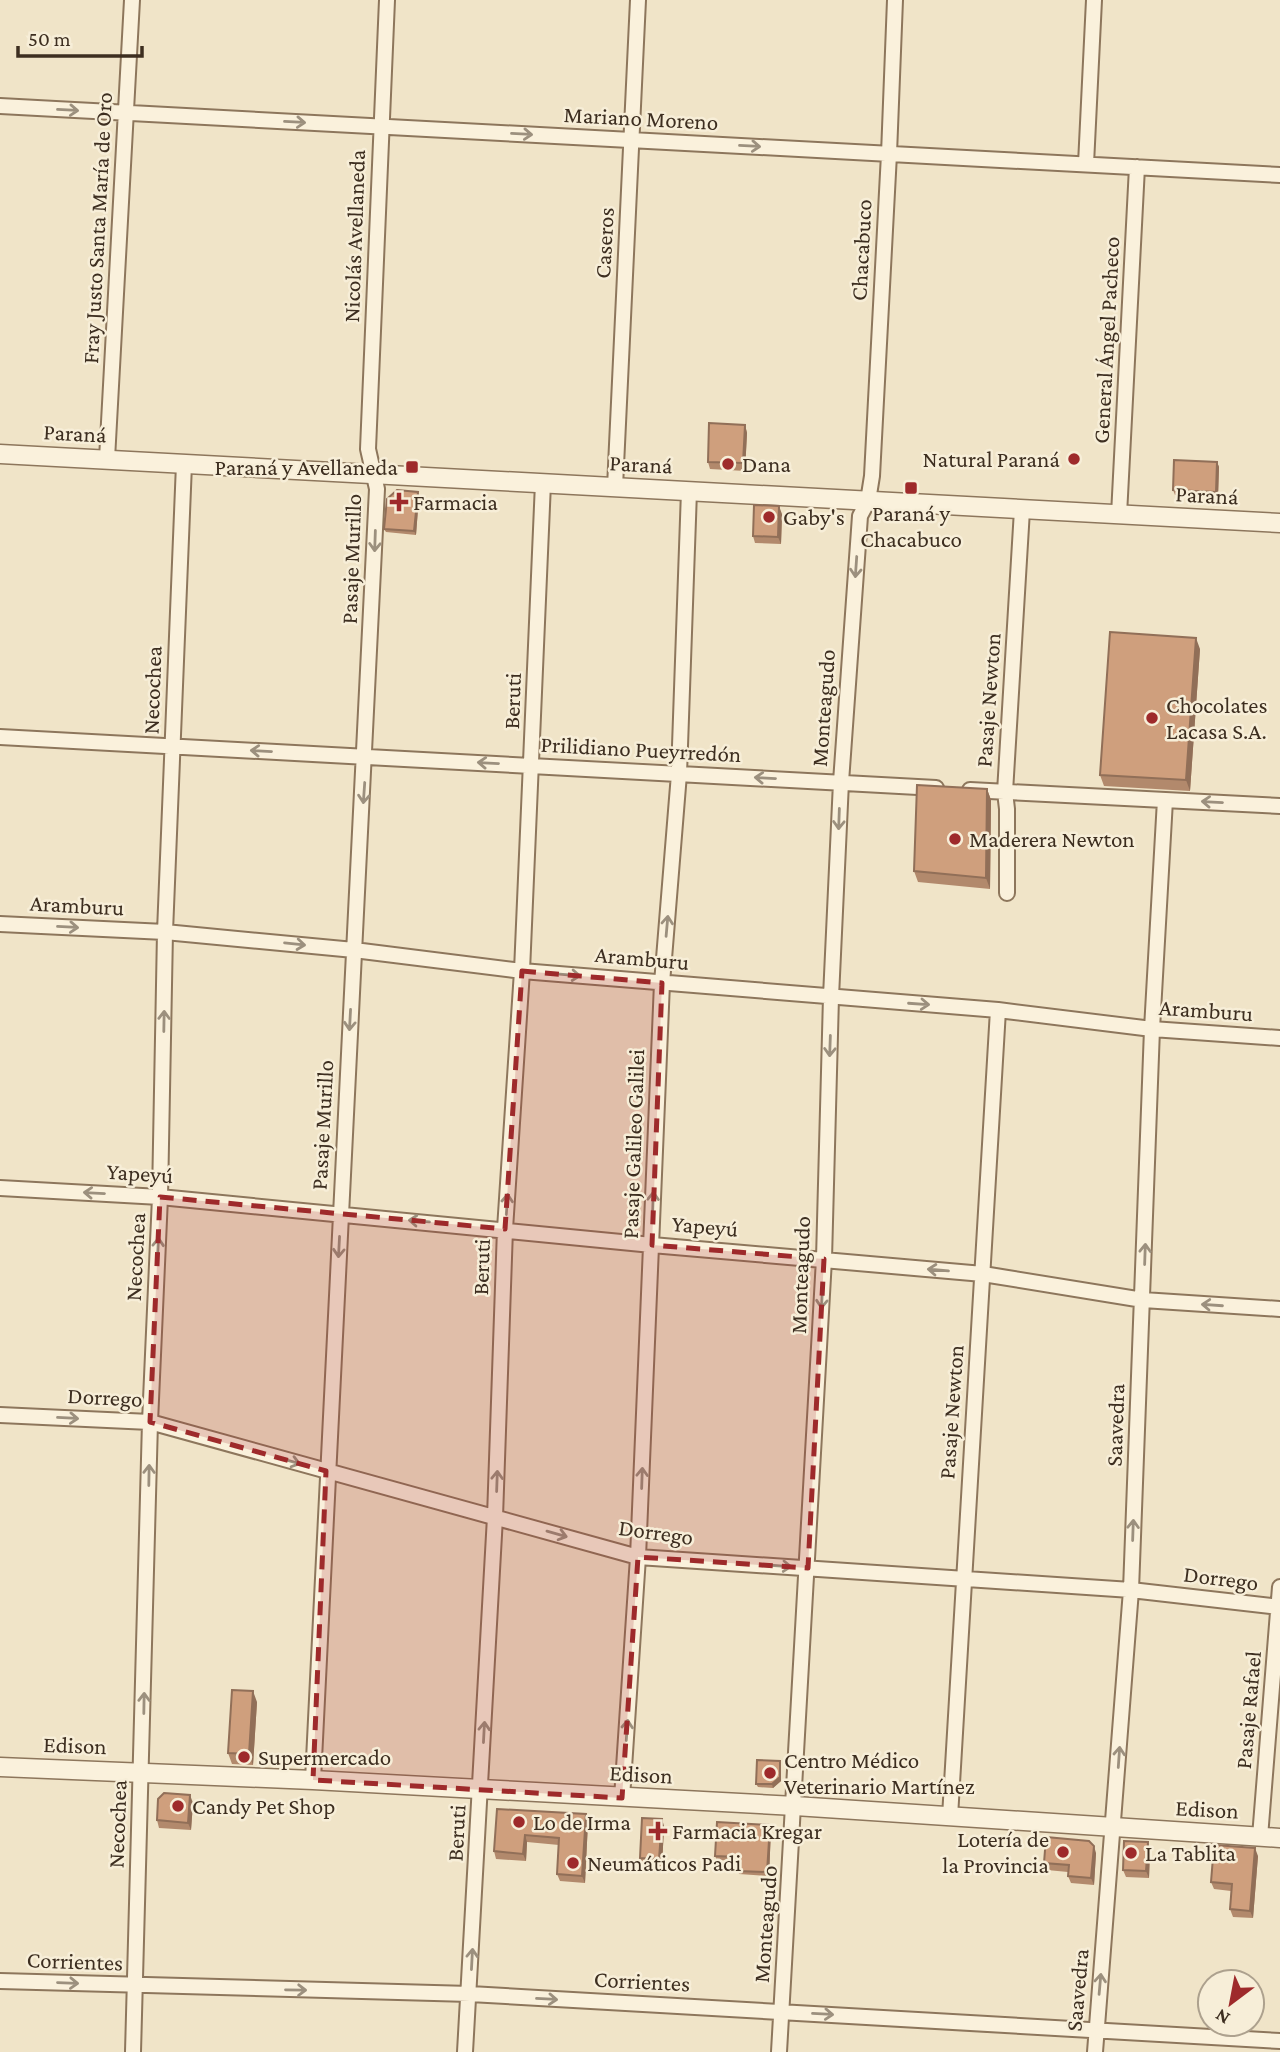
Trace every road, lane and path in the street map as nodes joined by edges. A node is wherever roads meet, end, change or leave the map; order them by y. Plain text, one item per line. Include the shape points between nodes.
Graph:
1 (132, 0) edge
2 (387, 0) edge
3 (638, 0) edge
4 (895, 0) edge
5 (1094, 0) edge
6 (0, 106) edge
7 (126, 113) junction
8 (381, 127) junction
9 (632, 140) junction
10 (889, 154) junction
11 (1086, 164) junction
12 (1137, 167) junction
13 (1280, 175) edge
14 (0, 454) edge
15 (107, 460) junction
16 (184, 464) junction
17 (374, 473) junction
18 (543, 483) junction
19 (615, 487) junction
20 (689, 491) junction
21 (867, 501) junction
22 (1022, 510) junction
23 (1119, 515) junction
24 (1280, 523) edge
25 (0, 737) edge
26 (173, 746) junction
27 (366, 757) junction
28 (532, 766) junction
29 (679, 774) junction
30 (841, 782) junction
31 (1005, 792) junction
32 (1165, 800) junction
33 (1280, 806) edge
34 (1007, 893) dead end
35 (0, 924) edge
36 (165, 932) junction
37 (354, 950) junction
38 (522, 971) junction
39 (663, 983) junction
40 (831, 997) junction
41 (998, 1010) junction
42 (1152, 1029) junction
43 (1280, 1038) edge
44 (0, 1188) edge
45 (160, 1196) junction
46 (340, 1214) junction
47 (505, 1229) junction
48 (652, 1245) junction
49 (824, 1259) junction
50 (983, 1274) junction
51 (1143, 1300) junction
52 (1280, 1309) edge
53 (0, 1415) edge
54 (150, 1422) junction
55 (326, 1471) junction
56 (495, 1517) junction
57 (638, 1557) junction
58 (808, 1568) junction
59 (964, 1579) junction
60 (1280, 1587) edge
61 (1131, 1590) junction
62 (1279, 1607) edge
63 (0, 1767) edge
64 (142, 1771) junction
65 (313, 1780) junction
66 (481, 1790) junction
67 (622, 1798) junction
68 (795, 1806) junction
69 (950, 1817) junction
70 (1114, 1829) junction
71 (1260, 1837) junction
72 (1280, 1838) edge
73 (0, 1980) edge
74 (134, 1986) junction
75 (470, 1994) junction
76 (782, 2012) junction
77 (1096, 2029) junction
78 (1280, 2041) edge
79 (133, 2052) edge
80 (465, 2052) edge
81 (779, 2052) edge
82 (1095, 2052) edge

1 - 7 street, Fray Justo Santa María de Oro
2 - 8 street, Nicolás Avellaneda
3 - 9 street, Caseros
4 - 10 street, Chacabuco
5 - 11 street
6 -> 7 street, Mariano Moreno
7 -> 8 street, Mariano Moreno
7 - 15 street, Fray Justo Santa María de Oro
8 -> 9 street, Mariano Moreno
8 - 17 street, Nicolás Avellaneda via 368,449
9 -> 10 street, Mariano Moreno
9 - 19 street, Caseros
10 - 11 street, Mariano Moreno
10 - 21 street, Chacabuco
11 - 12 street, Mariano Moreno
12 - 13 street, Mariano Moreno
12 - 23 street, General Ángel Pacheco
14 - 15 street, Paraná
15 - 16 street, Paraná
16 - 17 street, Paraná
16 - 26 street, Necochea
17 - 18 street, Paraná
17 -> 27 street, Pasaje Murillo
18 - 19 street, Paraná
18 - 28 street, Beruti
19 - 20 street, Paraná
20 - 21 street, Paraná
20 - 29 street, Pasaje Galileo Galilei
21 - 22 street, Paraná
21 -> 30 street, Monteagudo via 860,516
22 - 23 street, Paraná
22 - 31 street, Pasaje Newton
23 - 24 street, Paraná
25 - 26 street, Prilidiano Pueyrredón
27 -> 26 street, Prilidiano Pueyrredón
26 - 36 street, Necochea
28 -> 27 street, Prilidiano Pueyrredón
27 -> 37 street, Pasaje Murillo
28 - 29 street, Prilidiano Pueyrredón
28 - 38 street, Beruti
30 -> 29 street, Prilidiano Pueyrredón
39 -> 29 street, Pasaje Galileo Galilei
30 - 31 street, Prilidiano Pueyrredón
30 -> 40 street, Monteagudo
31 - 32 street, Prilidiano Pueyrredón
31 - 34 street, Pasaje Newton
33 -> 32 street, Prilidiano Pueyrredón
32 - 42 street, Saavedra
35 -> 36 street, Aramburu
36 -> 37 street, Aramburu
45 -> 36 street, Necochea
37 - 38 street, Aramburu
37 -> 46 street, Pasaje Murillo
38 -> 39 street, Aramburu
47 -> 38 street, Beruti
39 - 40 street, Aramburu
48 -> 39 street, Pasaje Galileo Galilei
40 -> 41 street, Aramburu
40 -> 49 street, Monteagudo
41 - 42 street, Aramburu
41 - 50 street, Pasaje Newton
42 - 43 street, Aramburu
51 -> 42 street, Saavedra
45 -> 44 street, Yapeyú
45 - 46 street, Yapeyú
54 -> 45 street, Necochea
47 -> 46 street, Yapeyú
46 -> 55 street, Pasaje Murillo
47 - 48 street, Yapeyú
56 -> 47 street, Beruti
48 - 49 street, Yapeyú
57 -> 48 street, Pasaje Galileo Galilei
50 -> 49 street, Yapeyú
49 -> 58 street, Monteagudo
50 - 51 street, Yapeyú
50 - 59 street, Pasaje Newton
52 -> 51 street, Yapeyú
61 -> 51 street, Saavedra
53 -> 54 street, Dorrego
54 -> 55 street, Dorrego
64 -> 54 street, Necochea
55 - 56 street, Dorrego
55 - 65 street, Pasaje Murillo
56 -> 57 street, Dorrego
66 -> 56 street, Beruti
57 -> 58 street, Dorrego
67 -> 57 street, Pasaje Galileo Galilei
58 - 59 street, Dorrego
58 - 68 street, Monteagudo
59 - 61 street, Dorrego
59 - 69 street, Pasaje Newton
60 - 62 street, Pasaje Rafael
61 - 62 street, Dorrego
70 -> 61 street, Saavedra
62 - 71 street, Pasaje Rafael
63 - 64 street, Edison
64 - 65 street, Edison
64 - 74 street, Necochea
65 - 66 street, Edison
66 - 67 street, Edison
75 -> 66 street, Beruti
67 - 68 street, Edison
68 - 69 street, Edison
68 - 76 street, Monteagudo
69 - 70 street, Edison
70 - 71 street, Edison
77 -> 70 street, Saavedra
71 - 72 street, Edison
73 -> 74 street, Corrientes
74 -> 75 street, Corrientes
74 - 79 street, Necochea
75 -> 76 street, Corrientes
75 - 80 street, Beruti
76 -> 77 street, Corrientes
76 - 81 street, Monteagudo
77 - 78 street, Corrientes
77 - 82 street, Saavedra

